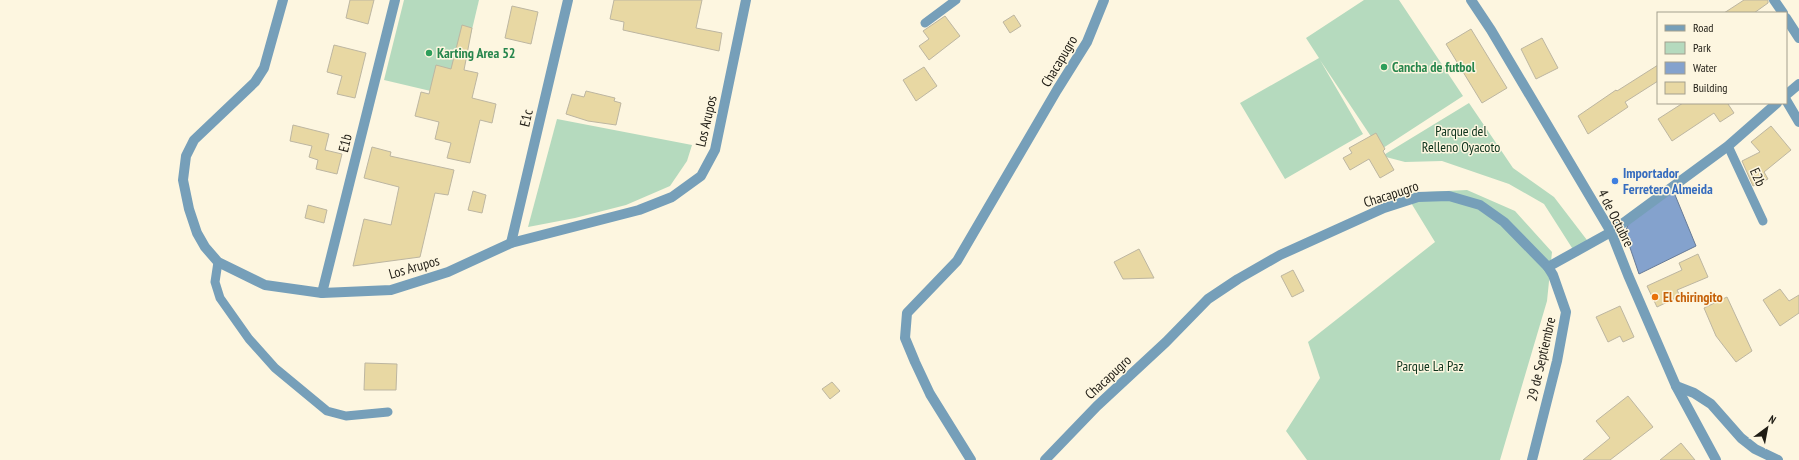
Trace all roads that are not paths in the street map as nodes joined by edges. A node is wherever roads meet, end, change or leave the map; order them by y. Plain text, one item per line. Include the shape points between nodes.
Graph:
1 (283, 0) edge
2 (395, 0) edge
3 (568, 0) edge
4 (746, 0) edge
5 (956, 0) edge
6 (1104, 0) edge
7 (1471, 0) edge
8 (1774, 0) edge
9 (1782, 12) edge
10 (1787, 20) edge
11 (925, 24) dead end
12 (1799, 38) edge
13 (1799, 84) edge
14 (1787, 95) edge
15 (1787, 102) edge
16 (1776, 104) edge
17 (1799, 122) edge
18 (1728, 146) junction
19 (1763, 221) dead end
20 (1611, 232) junction
21 (511, 243) junction
22 (218, 262) junction
23 (1548, 267) junction
24 (322, 293) junction
25 (1676, 386) junction
26 (388, 412) dead end
27 (970, 460) edge
28 (1045, 460) edge
29 (1532, 460) edge
30 (1716, 460) edge
31 (1778, 460) edge

1 - 22 street, Los Arupos via 264,68 255,82 194,140 186,156 183,180 189,208 205,248
2 - 24 street, E1b
3 - 21 street, E1c
4 - 21 street, Los Arupos via 716,150 701,176 672,197 639,210
5 - 11 lane
6 - 27 street, Chacapugro via 1088,42 957,261 907,312 905,338 915,362 930,394
7 - 20 street, 4 de Octubre
8 - 9 street
10 - 12 street
13 - 14 street
15 - 17 street
16 - 18 street
18 - 19 lane, E2b
18 - 20 street
20 - 23 street
20 - 25 street, 4 de Octubre
21 - 24 street, Los Arupos via 448,272 391,290
22 - 24 street, Los Arupos via 265,285
22 - 26 lane via 216,282 220,298 249,339 275,368 327,411 346,416
23 - 28 street, Chacapugro via 1504,222 1480,206 1449,196 1418,197 1384,208 1280,255 1208,299
23 - 29 street, 29 de Septiembre via 1566,312 1557,361
25 - 30 street, 4 de Octubre
25 - 31 street via 1694,393 1711,404 1741,438 1755,449

